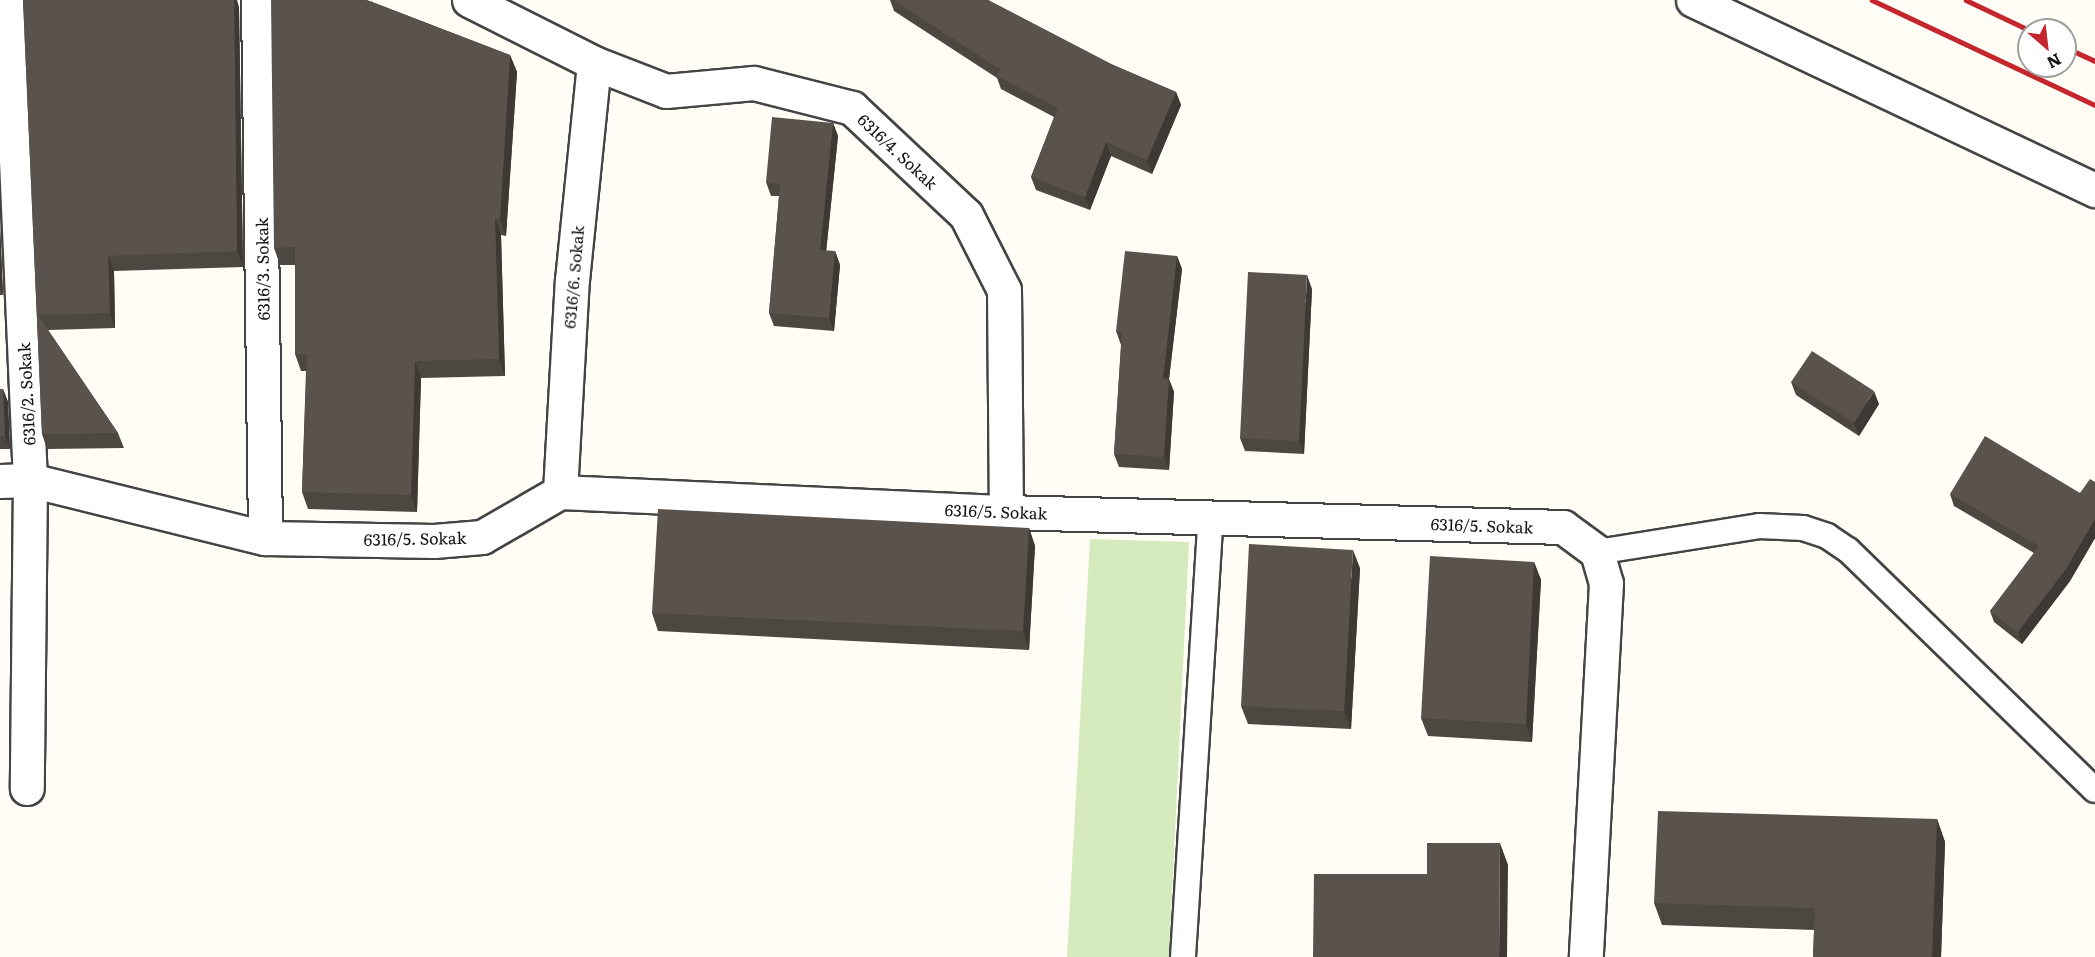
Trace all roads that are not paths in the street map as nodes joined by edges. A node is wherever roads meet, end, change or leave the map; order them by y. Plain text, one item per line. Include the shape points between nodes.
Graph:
1 (9, 0) edge
2 (258, 0) edge
3 (468, 0) edge
4 (1693, 0) edge
5 (594, 63) junction
6 (2095, 190) edge
7 (15, 481) edge
8 (560, 492) junction
9 (1006, 512) junction
10 (1211, 518) junction
11 (266, 538) junction
12 (1597, 552) junction
13 (27, 788) dead end
14 (2095, 790) edge
15 (1183, 957) edge
16 (1586, 957) edge

1 - 7 street, 6316/2. Sokak
2 - 11 street, 6316/3. Sokak
3 - 5 street, 6316/4. Sokak
4 - 6 street
5 - 8 street, 6316/6. Sokak via 572,280
5 - 9 street, 6316/4. Sokak via 666,91 754,83 852,108 966,215 1004,290
7 - 11 street, 6316/5. Sokak
7 - 13 street, 6316/2. Sokak
8 - 9 street, 6316/5. Sokak
8 - 11 street, 6316/5. Sokak via 482,537 434,541
9 - 10 street, 6316/5. Sokak
10 - 12 street, 6316/5. Sokak via 1563,527
10 - 15 lane
12 - 14 lane via 1759,526 1803,528 1827,536 1848,550
12 - 16 street via 1606,583

